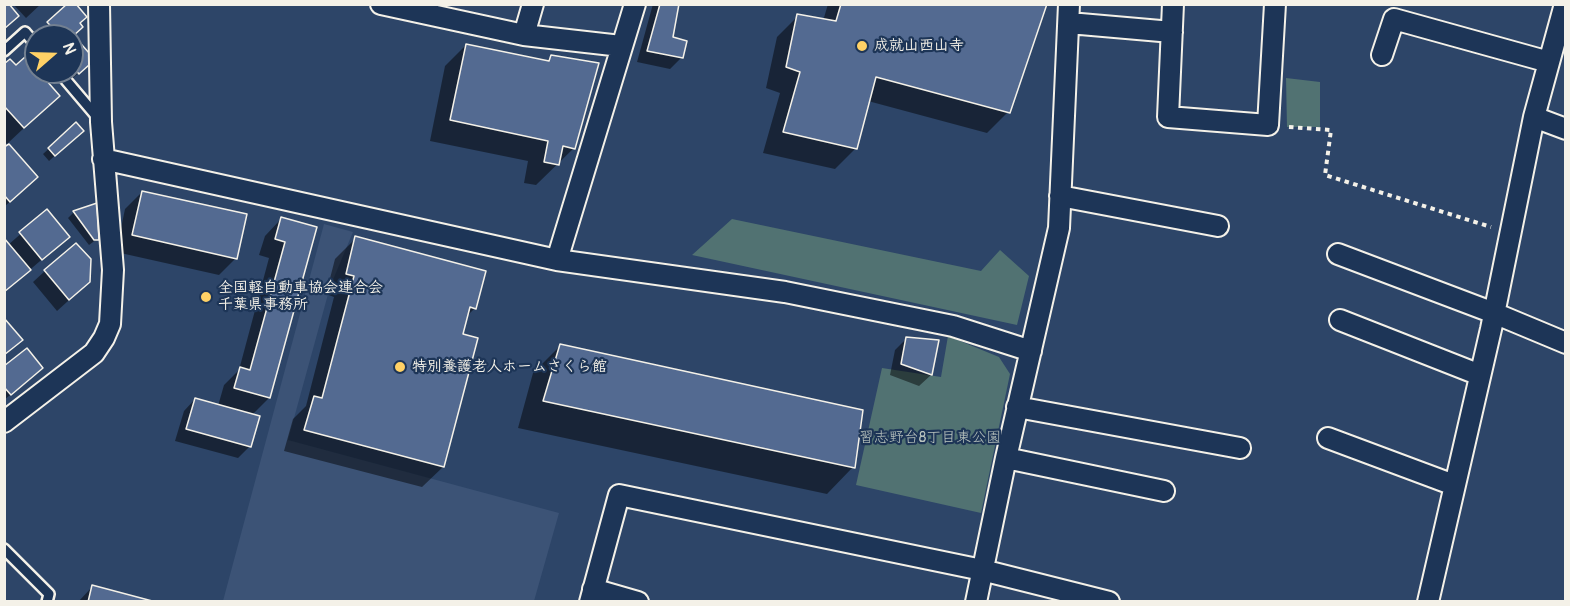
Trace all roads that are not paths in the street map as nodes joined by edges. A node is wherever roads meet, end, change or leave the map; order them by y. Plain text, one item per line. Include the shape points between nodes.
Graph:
1 (99, 4) edge
2 (381, 4) edge
3 (533, 4) edge
4 (635, 4) edge
5 (1173, 4) edge
6 (1275, 4) edge
7 (1565, 4) edge
8 (1069, 14) edge
9 (1172, 32) junction
10 (24, 33) edge
11 (525, 34) junction
12 (621, 46) junction
13 (4, 51) edge
14 (1382, 55) dead end
15 (1549, 62) junction
16 (69, 84) edge
17 (1534, 117) junction
18 (101, 122) junction
19 (1566, 129) edge
20 (104, 159) junction
21 (1060, 196) junction
22 (1218, 226) dead end
23 (1338, 254) dead end
24 (557, 260) junction
25 (1494, 313) junction
26 (1340, 320) dead end
27 (1566, 343) edge
28 (1031, 351) junction
29 (1480, 375) junction
30 (1017, 407) junction
31 (4, 422) edge
32 (1328, 438) dead end
33 (1240, 448) dead end
34 (1006, 458) junction
35 (1454, 485) junction
36 (1164, 490) dead end
37 (4, 549) edge
38 (981, 570) junction
39 (592, 596) edge
40 (47, 602) edge
41 (638, 602) edge
42 (976, 602) edge
43 (1109, 602) edge
44 (1428, 602) edge

1 - 18 street
2 - 11 street
3 - 11 street
4 - 12 street
5 - 9 street
6 - 9 street via 1268,125 1168,117
7 - 15 street
8 - 9 street
8 - 21 street
10 - 13 lane
11 - 12 street
12 - 24 street
14 - 15 street via 1395,19
15 - 17 street
16 - 18 lane
17 - 19 street
17 - 25 street
18 - 20 street
20 - 24 street
20 - 31 street via 113,270 110,324 94,353
21 - 22 street
21 - 28 street via 1059,228
23 - 25 street
24 - 28 street via 785,292 953,326
25 - 27 street
25 - 29 street
26 - 29 street
28 - 30 street
29 - 35 street
30 - 33 street
30 - 34 street
32 - 35 street
34 - 36 street
34 - 38 street
35 - 44 street
37 - 40 lane via 49,594
38 - 39 street via 619,495
38 - 42 street
38 - 43 street
39 - 41 street

